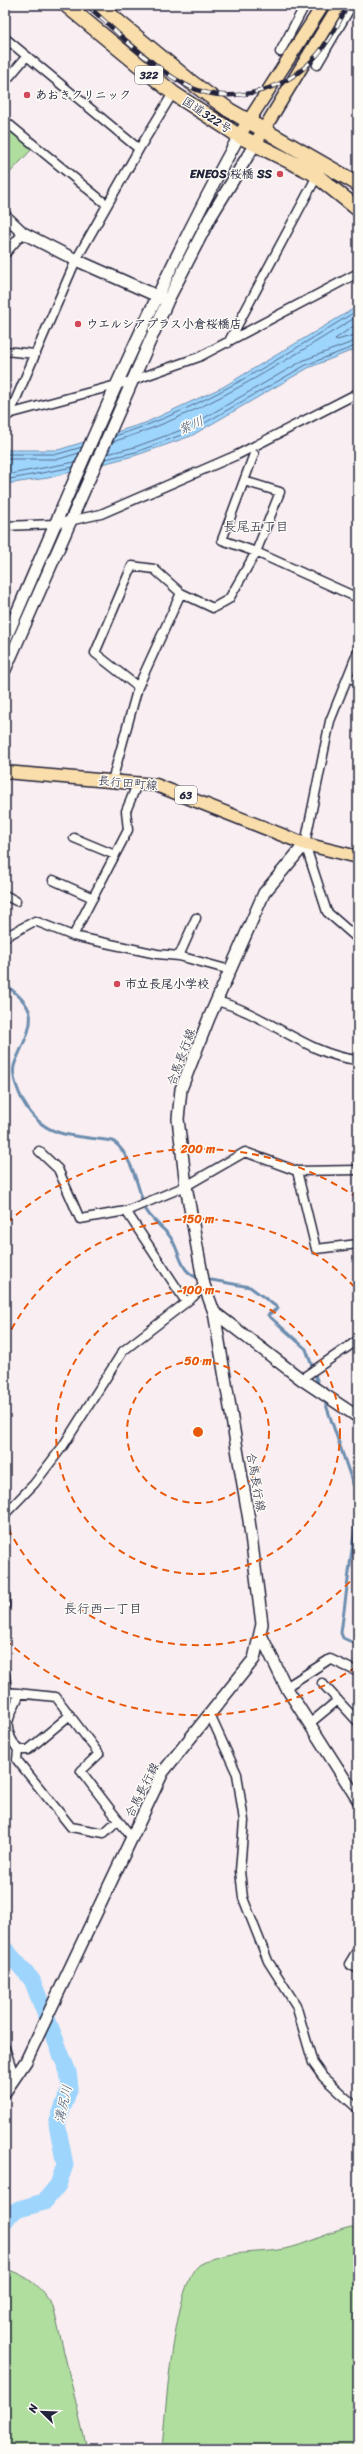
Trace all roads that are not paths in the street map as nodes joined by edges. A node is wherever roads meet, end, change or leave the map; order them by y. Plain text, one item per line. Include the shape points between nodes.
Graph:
1 (66, 5) edge
2 (98, 5) edge
3 (305, 5) edge
4 (323, 5) edge
5 (339, 5) edge
6 (352, 5) edge
7 (5, 38) edge
8 (280, 52) dead end
9 (26, 57) junction
10 (317, 65) dead end
11 (5, 82) edge
12 (173, 93) junction
13 (5, 121) edge
14 (247, 122) junction
15 (263, 131) junction
16 (239, 136) junction
17 (255, 144) junction
18 (139, 149) junction
19 (317, 176) junction
20 (358, 184) edge
21 (106, 204) junction
22 (358, 209) edge
23 (5, 216) edge
24 (23, 232) junction
25 (5, 254) edge
26 (76, 260) junction
27 (358, 273) edge
28 (157, 296) junction
29 (168, 300) junction
30 (228, 343) junction
31 (5, 351) edge
32 (35, 354) junction
33 (131, 381) junction
34 (116, 384) junction
35 (358, 393) edge
36 (7, 415) edge
37 (254, 454) dead end
38 (244, 480) junction
39 (73, 516) junction
40 (55, 524) junction
41 (5, 526) edge
42 (256, 552) junction
43 (181, 593) junction
44 (358, 598) edge
45 (5, 640) edge
46 (358, 651) edge
47 (5, 670) edge
48 (348, 678) junction
49 (358, 680) edge
50 (138, 687) junction
51 (5, 772) edge
52 (112, 781) junction
53 (138, 782) junction
54 (74, 838) dead end
55 (305, 844) junction
56 (115, 855) junction
57 (358, 858) edge
58 (53, 880) dead end
59 (5, 895) edge
60 (93, 898) junction
61 (16, 901) dead end
62 (196, 918) dead end
63 (73, 936) junction
64 (5, 937) edge
65 (358, 939) edge
66 (179, 956) junction
67 (230, 970) junction
68 (216, 1001) junction
69 (358, 1060) edge
70 (39, 1151) dead end
71 (358, 1170) edge
72 (297, 1171) junction
73 (186, 1186) junction
74 (126, 1211) junction
75 (358, 1244) edge
76 (204, 1285) junction
77 (186, 1302) junction
78 (214, 1312) junction
79 (358, 1340) edge
80 (301, 1379) junction
81 (358, 1417) edge
82 (5, 1514) edge
83 (5, 1531) edge
84 (5, 1536) edge
85 (5, 1596) edge
86 (5, 1607) edge
87 (261, 1635) junction
88 (358, 1672) edge
89 (5, 1674) edge
90 (322, 1683) dead end
91 (286, 1687) junction
92 (20, 1693) junction
93 (338, 1700) junction
94 (210, 1715) junction
95 (70, 1716) junction
96 (358, 1722) edge
97 (309, 1724) junction
98 (18, 1750) junction
99 (358, 1798) edge
100 (118, 1820) junction
101 (132, 1838) junction
102 (358, 1949) edge
103 (358, 1970) edge
104 (5, 2048) edge
105 (15, 2078) junction
106 (5, 2092) edge
107 (358, 2109) edge

1 - 12 highway, 国道322号 / 322
2 - 14 highway, 国道322号 / 322 via 191,82
3 - 8 street
4 - 14 main road
5 - 15 main road
6 - 10 street
7 - 9 street
9 - 11 street
9 - 18 street
12 - 16 highway, 国道322号 / 322
12 - 18 street
13 - 21 street
14 - 15 highway, 国道322号 / 322
14 - 16 main road
15 - 17 main road
15 - 20 highway, 国道322号 / 322
16 - 17 highway, 国道322号 / 322
16 - 28 street via 199,209
17 - 19 highway, 国道322号 / 322
17 - 29 street via 210,218
18 - 21 street
19 - 22 highway, 国道322号 / 322
19 - 30 street
21 - 26 street
23 - 24 street
24 - 25 street
24 - 26 street
26 - 28 street
26 - 32 street
27 - 30 street
28 - 29 street
28 - 34 street
29 - 33 street
30 - 33 street via 199,357
31 - 32 street
32 - 36 street
33 - 34 street
33 - 39 street
34 - 36 street
34 - 40 street
35 - 39 street via 237,455 100,514
37 - 38 street
38 - 42 street via 222,540
38 - 42 street via 280,492
39 - 40 street
39 - 47 street
40 - 41 street
40 - 45 street
42 - 43 street via 229,599 213,608
42 - 44 street
43 - 50 street
43 - 50 street via 154,569 132,566 95,653
46 - 48 street
48 - 49 street
48 - 55 street via 330,721
50 - 52 street
51 - 52 main road, 長行田町線 / 63
52 - 53 main road, 長行田町線 / 63
53 - 55 main road, 長行田町線 / 63 via 174,790 251,824
53 - 56 street via 126,811 128,830
54 - 56 street
55 - 57 main road, 長行田町線 / 63
55 - 65 street via 327,912
55 - 67 street, 合馬長行線 via 264,893
56 - 60 street
58 - 60 street
59 - 61 street
60 - 63 street
62 - 66 street
63 - 64 street via 35,921
63 - 66 street via 157,954
66 - 67 street
67 - 68 street, 合馬長行線
68 - 69 street via 236,1006 297,1040 347,1059
68 - 73 street, 合馬長行線 via 181,1089 178,1119
70 - 74 street via 58,1169 80,1219
71 - 72 street
72 - 73 street via 245,1152
72 - 75 street via 316,1249
73 - 74 street
73 - 76 street, 合馬長行線
74 - 77 street
76 - 77 street
76 - 78 street, 合馬長行線
77 - 82 street via 123,1351 63,1446 34,1484
78 - 80 street
78 - 87 street, 合馬長行線 via 249,1520 262,1624
79 - 80 street
80 - 81 street
83 - 84 street
85 - 86 street
87 - 91 street
87 - 94 street, 合馬長行線 via 254,1659
88 - 91 street via 330,1660
89 - 92 street via 7,1692
90 - 93 street
91 - 97 street
92 - 95 street via 56,1697
92 - 98 street via 5,1728 7,1736
93 - 96 street
93 - 97 street
94 - 101 street, 合馬長行線 via 164,1772
94 - 107 street via 237,1774 244,1821 240,1871 244,1898 268,1961 296,2005 313,2063 323,2077
95 - 98 street via 28,1750
95 - 100 street via 99,1754 80,1771
97 - 99 street
98 - 100 street via 17,1760 71,1827 104,1833
100 - 101 street
101 - 105 street, 合馬長行線 via 26,2061
102 - 103 street via 349,1964
104 - 105 street
105 - 106 street, 合馬長行線

